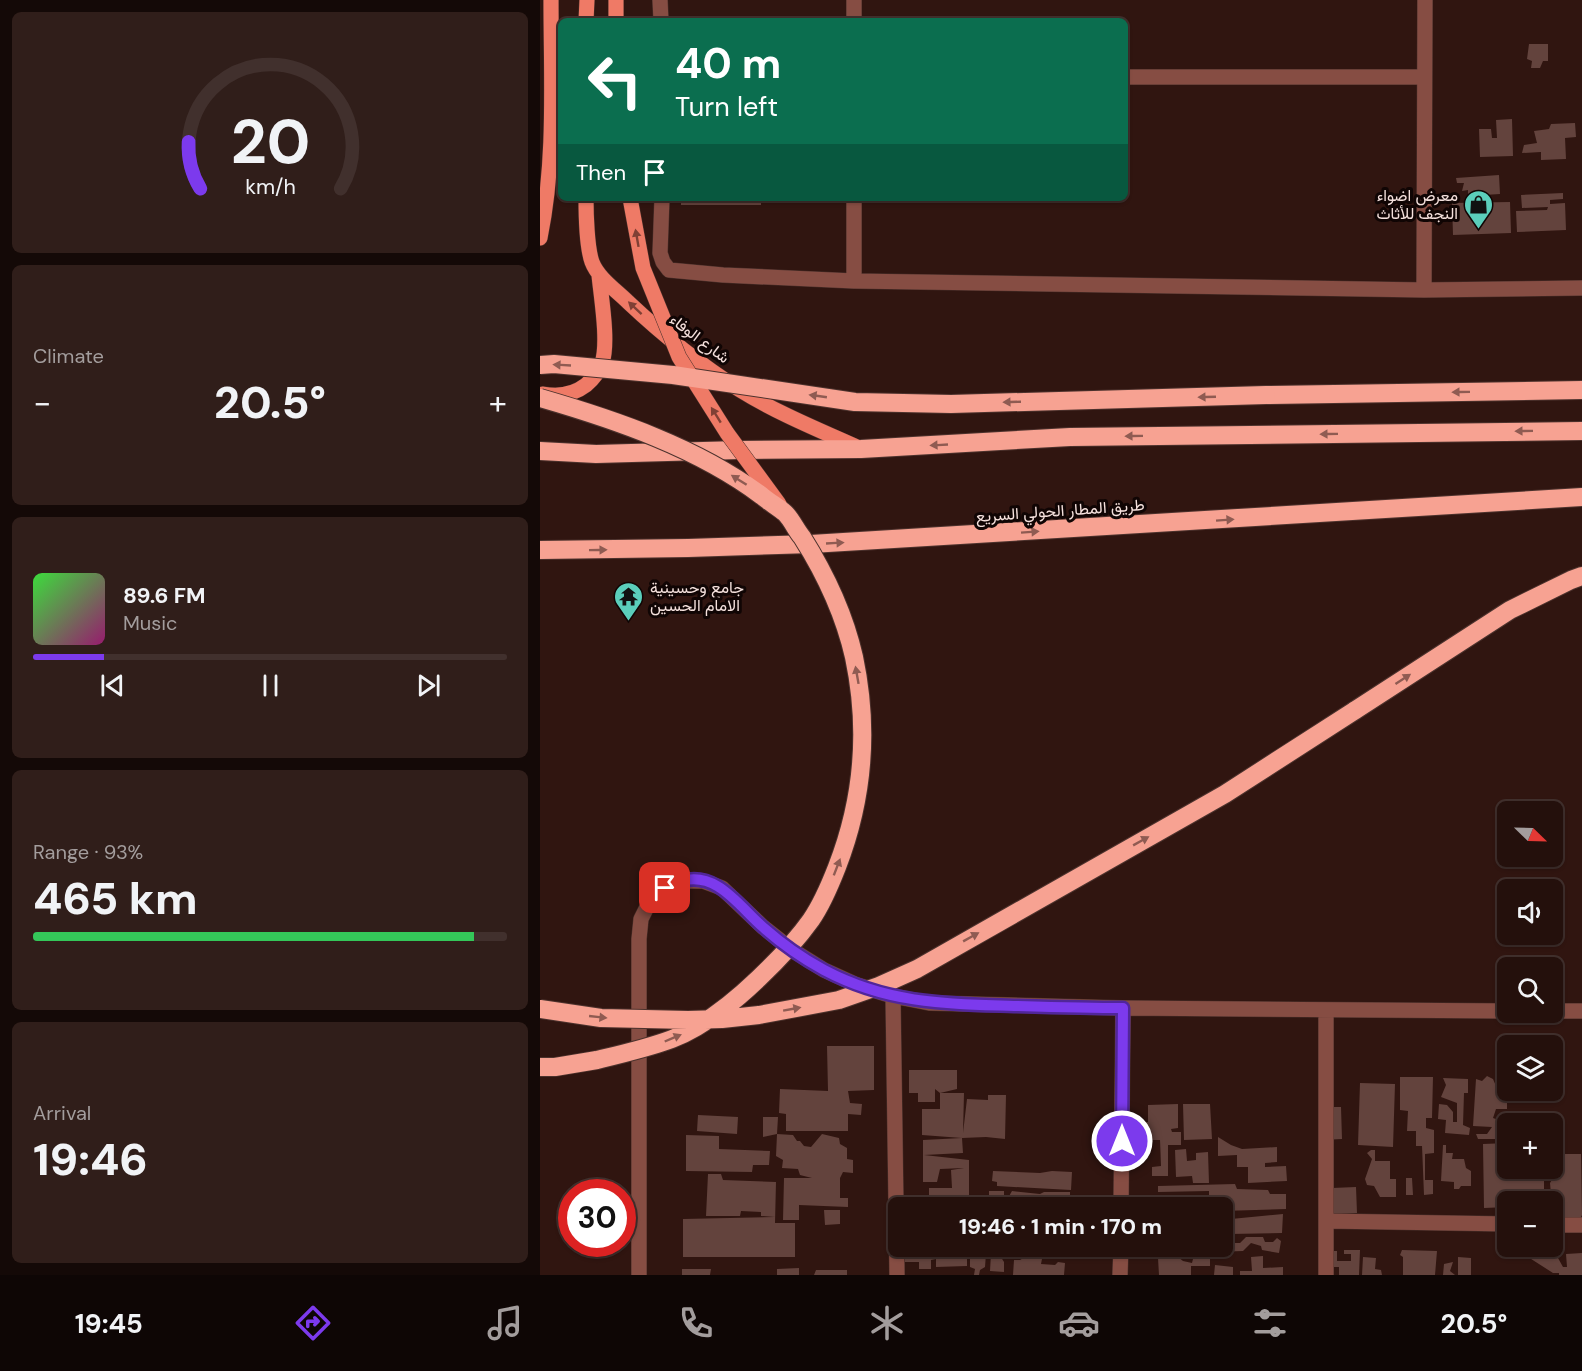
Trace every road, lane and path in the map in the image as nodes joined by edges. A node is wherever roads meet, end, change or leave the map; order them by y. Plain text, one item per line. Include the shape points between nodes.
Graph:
1 (551, 0) edge
2 (587, 0) edge
3 (616, 0) edge
4 (660, 0) edge
5 (854, 0) edge
6 (1425, 0) edge
7 (586, 18) edge
8 (616, 18) edge
9 (661, 18) edge
10 (854, 18) edge
11 (1128, 77) edge
12 (1424, 77) junction
13 (586, 201) edge
14 (631, 201) edge
15 (662, 201) edge
16 (854, 201) edge
17 (540, 238) edge
18 (599, 275) junction
19 (854, 281) junction
20 (1582, 288) edge
21 (1424, 290) junction
22 (540, 365) edge
23 (1582, 390) edge
24 (540, 393) edge
25 (540, 398) edge
26 (1582, 431) edge
27 (861, 449) junction
28 (540, 452) edge
29 (1582, 497) edge
30 (786, 514) junction
31 (540, 550) edge
32 (1582, 576) edge
33 (892, 996) junction
34 (1123, 1008) junction
35 (540, 1009) edge
36 (1326, 1011) junction
37 (1497, 1011) edge
38 (1563, 1011) edge
39 (1582, 1011) edge
40 (540, 1067) edge
41 (1121, 1197) edge
42 (1326, 1221) junction
43 (1497, 1224) edge
44 (1563, 1225) edge
45 (1582, 1225) edge
46 (1121, 1257) edge
47 (639, 1275) edge
48 (897, 1275) edge
49 (1120, 1275) edge
50 (1326, 1275) edge

1 - 17 main road via 550,158
2 - 7 main road
3 - 8 main road
4 - 9 street
5 - 10 street
6 - 12 street
11 - 12 street
12 - 21 street
13 - 18 main road, شارع الوفاء via 589,246
30 -> 14 main road, bridge via 679,357 643,268
15 - 19 street via 660,253 669,270
16 - 19 street
18 - 24 main road via 605,346 602,363 593,379 579,390 562,396
27 -> 18 main road, شارع الوفاء via 794,418 711,371 648,321
19 - 21 street
20 - 21 street
23 -> 22 highway, bridge via 951,404 855,402 673,375
30 -> 25 highway, bridge via 708,461 622,424
26 -> 27 highway via 1070,437
27 - 28 highway
31 -> 29 highway, طريق المطار الحولي السريع via 811,544
40 -> 30 highway, bridge via 627,1053 673,1039 710,1019 777,961 811,919 831,883 856,804 862,722 859,681 837,602 820,564
35 -> 32 highway, bridge via 601,1018 722,1019 839,1000 879,986 917,969 1225,794 1510,610
33 - 34 street via 929,1003
33 - 47 street via 824,970 792,950 722,888 703,881 683,881 665,888 650,902 641,920 639,939
33 - 48 street
34 - 36 street
34 - 41 street
36 - 37 street
36 - 42 street
38 - 39 street
42 - 43 street
42 - 50 street
44 - 45 street
46 - 49 street

